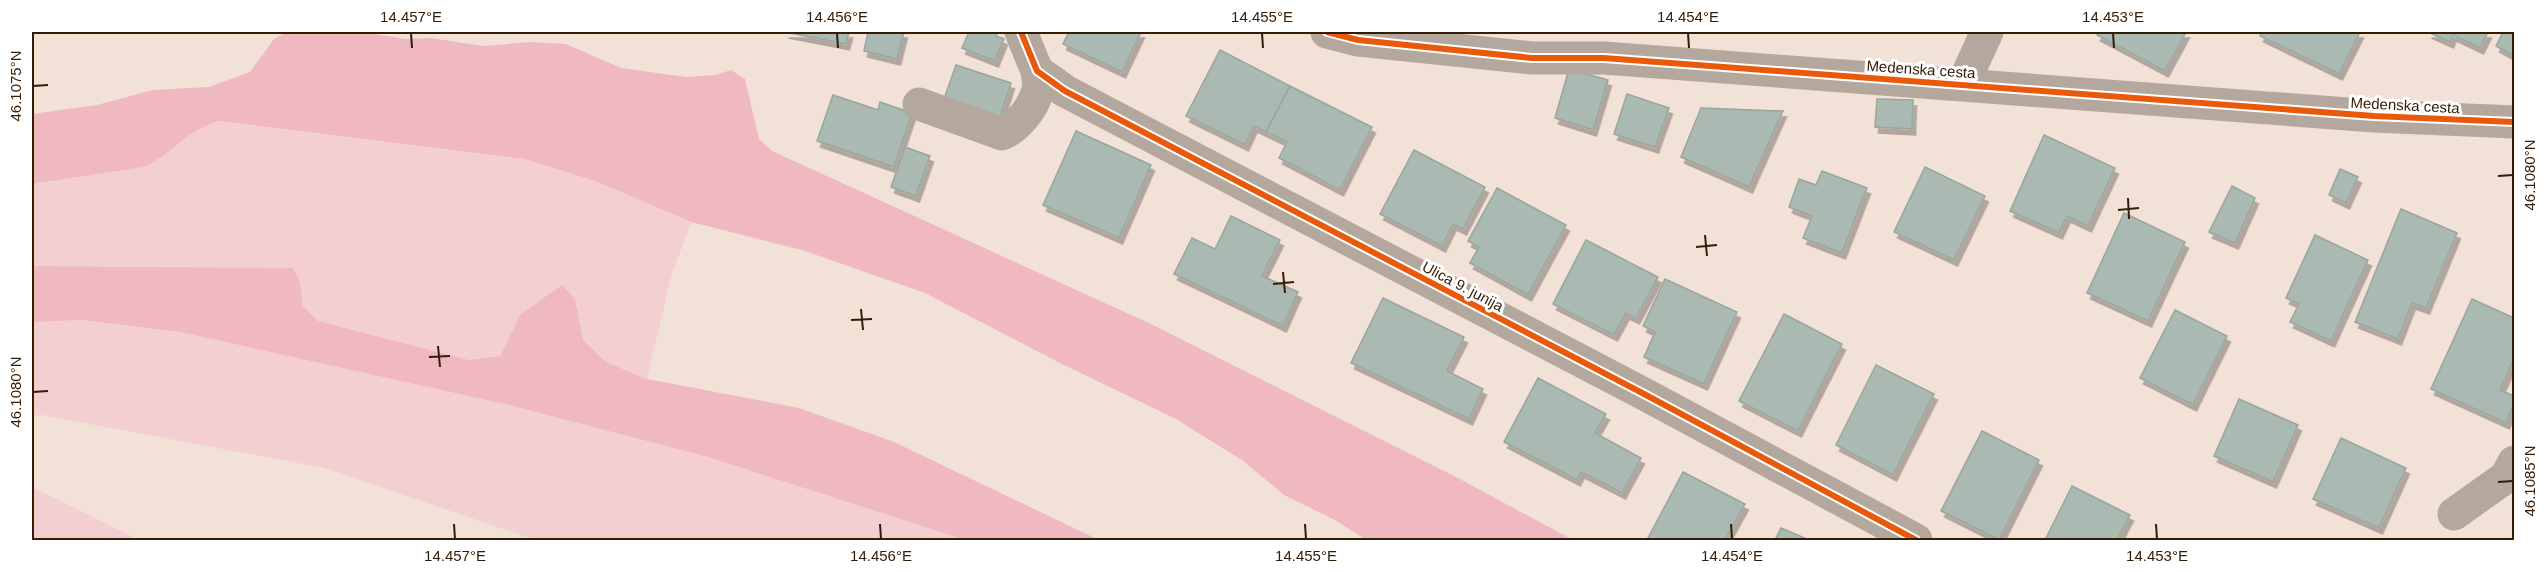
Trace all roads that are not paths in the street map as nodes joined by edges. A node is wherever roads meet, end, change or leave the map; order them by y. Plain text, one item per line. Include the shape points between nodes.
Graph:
1 (1021, 32) edge
2 (1327, 32) edge
3 (1987, 32) edge
4 (1360, 36) edge
5 (1610, 45) edge
6 (1037, 71) junction
7 (1963, 84) junction
8 (919, 104) dead end
9 (2514, 122) edge
10 (2514, 462) edge
11 (2454, 514) dead end
12 (1916, 540) edge

1 - 6 street
2 - 4 street, Medenska cesta
3 - 7 street
4 - 5 street, Medenska cesta via 1532,58
5 - 7 street, Medenska cesta
6 - 8 street via 1038,89 1024,116 1013,129 1002,134
6 - 12 street, Ulica 9. junija via 1065,91
7 - 9 street, Medenska cesta via 2374,116
10 - 11 street via 2506,477

